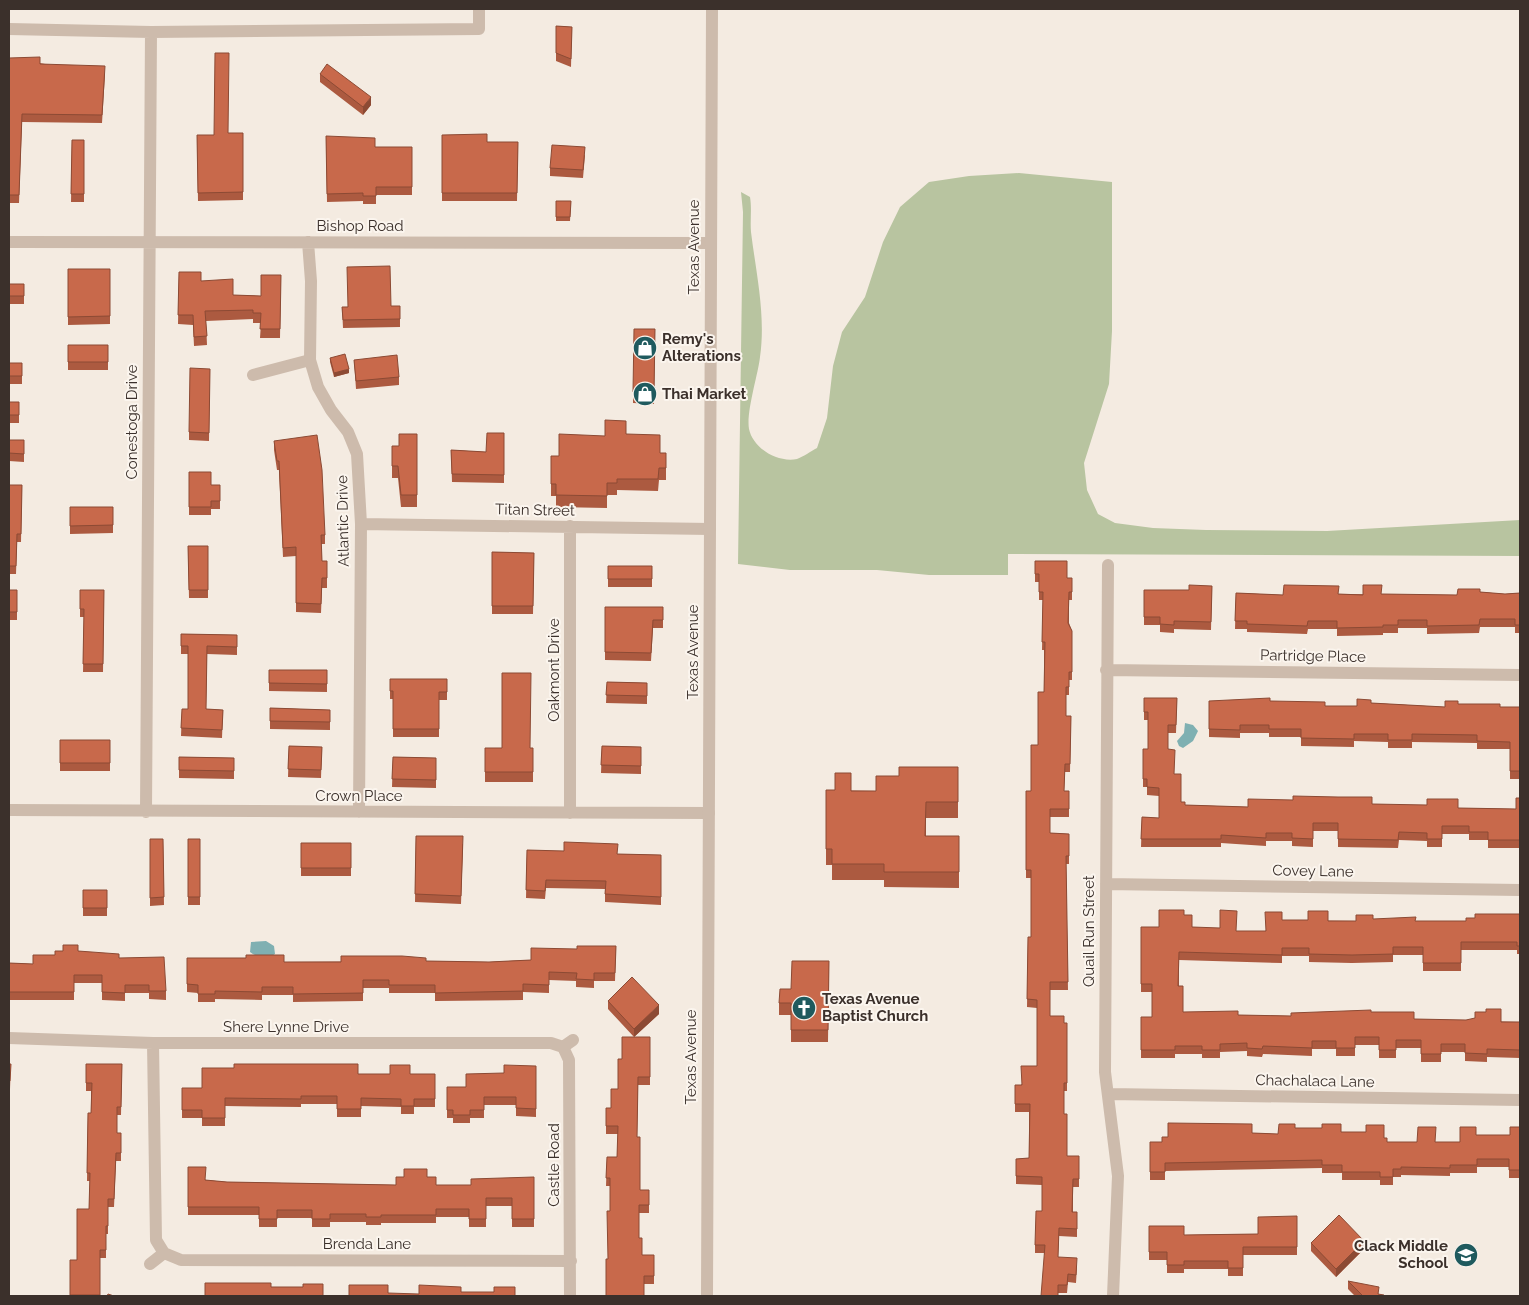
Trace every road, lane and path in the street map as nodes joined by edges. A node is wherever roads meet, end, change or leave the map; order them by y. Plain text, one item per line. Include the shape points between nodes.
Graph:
1 (479, 9) edge
2 (712, 9) edge
3 (9, 29) edge
4 (151, 32) junction
5 (9, 242) edge
6 (150, 242) junction
7 (308, 242) junction
8 (710, 243) junction
9 (310, 360) junction
10 (252, 375) dead end
11 (361, 524) junction
12 (570, 526) junction
13 (710, 529) junction
14 (1108, 565) dead end
15 (1106, 670) junction
16 (1520, 675) edge
17 (9, 810) edge
18 (146, 812) junction
19 (358, 812) junction
20 (570, 813) junction
21 (708, 813) junction
22 (1106, 884) junction
23 (1520, 890) edge
24 (9, 1038) edge
25 (153, 1043) junction
26 (568, 1044) joint
27 (1109, 1094) junction
28 (1520, 1100) edge
29 (164, 1252) junction
30 (571, 1261) junction
31 (150, 1264) dead end
32 (570, 1296) edge
33 (706, 1296) edge
34 (1112, 1296) edge

1 - 4 street via 479,29
2 - 8 street, Texas Avenue
3 - 4 street
4 - 6 street, Conestoga Drive
5 - 6 street, Bishop Road
6 - 7 street, Bishop Road
6 - 18 street, Conestoga Drive
7 - 8 street, Bishop Road
7 - 9 street, Atlantic Drive
8 - 13 street, Texas Avenue
9 - 10 street
9 - 11 street, Atlantic Drive via 318,386 348,432 358,454
11 - 12 street, Titan Street
11 - 19 street, Atlantic Drive
12 - 13 street, Titan Street
12 - 20 street, Oakmont Drive
13 - 21 street, Texas Avenue
14 - 15 street, Quail Run Street
15 - 16 street, Partridge Place
15 - 22 street, Quail Run Street
17 - 18 street, Crown Place
18 - 19 street, Crown Place
19 - 20 street, Crown Place
20 - 21 street, Crown Place
21 - 33 street, Texas Avenue
22 - 23 street, Covey Lane
22 - 27 street, Quail Run Street via 1105,1072
24 - 25 street, Shere Lynne Drive
25 - 26 street, Shere Lynne Drive
25 - 29 street via 156,1240
26 - 30 street, Castle Road
27 - 28 street, Chachalaca Lane
27 - 34 street, Quail Run Street via 1118,1176
29 - 30 street, Brenda Lane via 181,1260
29 - 31 street
30 - 32 street, Castle Road

